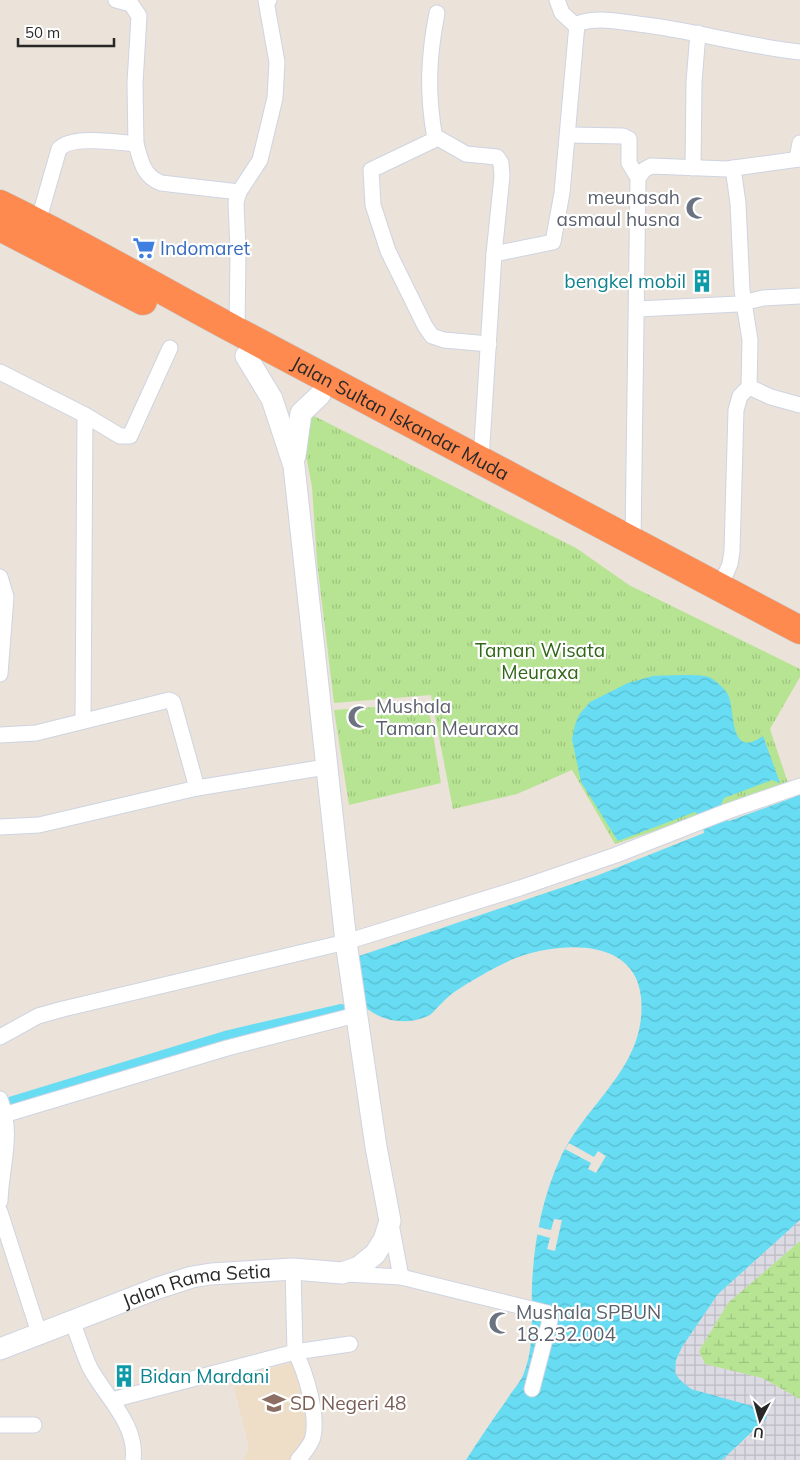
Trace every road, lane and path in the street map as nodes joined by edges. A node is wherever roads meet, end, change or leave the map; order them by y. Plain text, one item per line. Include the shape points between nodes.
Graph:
1 (116, 0) edge
2 (267, 0) edge
3 (558, 0) edge
4 (437, 13) dead end
5 (576, 26) junction
6 (698, 33) junction
7 (800, 52) edge
8 (568, 135) junction
9 (435, 139) junction
10 (800, 143) edge
11 (136, 144) junction
12 (799, 159) edge
13 (693, 168) junction
14 (733, 168) junction
15 (638, 178) junction
16 (239, 192) junction
17 (0, 204) edge
18 (38, 222) junction
19 (0, 227) edge
20 (494, 254) junction
21 (800, 296) edge
22 (744, 303) junction
23 (638, 309) junction
24 (236, 331) junction
25 (489, 344) junction
26 (170, 348) dead end
27 (246, 356) junction
28 (0, 372) edge
29 (749, 387) junction
30 (320, 395) junction
31 (800, 405) edge
32 (85, 415) junction
33 (482, 460) junction
34 (294, 466) junction
35 (633, 540) junction
36 (0, 577) edge
37 (720, 587) junction
38 (800, 630) edge
39 (800, 650) edge
40 (0, 674) edge
41 (84, 720) junction
42 (0, 735) edge
43 (326, 767) junction
44 (800, 786) edge
45 (197, 788) junction
46 (0, 827) edge
47 (346, 945) junction
48 (355, 1012) junction
49 (0, 1037) edge
50 (2, 1110) edge
51 (0, 1208) edge
52 (390, 1221) junction
53 (293, 1269) junction
54 (342, 1273) junction
55 (401, 1277) junction
56 (72, 1321) junction
57 (40, 1333) junction
58 (350, 1344) dead end
59 (0, 1349) edge
60 (295, 1352) junction
61 (532, 1389) dead end
62 (112, 1400) junction
63 (0, 1426) edge
64 (34, 1426) dead end
65 (134, 1460) edge
66 (298, 1460) edge

1 - 11 street via 131,4 139,16
2 - 16 street via 277,62 275,98 260,160
3 - 5 street via 562,13
4 - 9 street via 429,71 429,104
5 - 6 street via 588,20 598,20
5 - 8 street
6 - 7 street
6 - 13 street
8 - 15 street via 623,136 629,139 629,163
8 - 20 street via 553,242
9 - 20 street via 466,154 497,158 501,163
9 - 25 street via 371,170 373,205 388,250 432,336
10 - 12 street
11 - 16 street via 144,170 151,179
11 - 18 street via 64,143 59,149
12 - 14 street
13 - 14 street
13 - 15 street via 651,166
14 - 22 street
15 - 23 street
16 - 24 street via 236,204
17 - 18 highway, Jalan Sultan Iskandar Muda
18 - 24 highway, Jalan Sultan Iskandar Muda
19 - 27 highway, Jalan Sultan Iskandar Muda
20 - 25 street
21 - 22 street via 763,298
22 - 23 street
22 - 29 street via 750,340
23 - 35 street
24 - 33 highway, Jalan Sultan Iskandar Muda
25 - 33 street
26 - 32 street via 130,436 120,436
27 - 30 highway, Jalan Sultan Iskandar Muda
27 - 34 street via 272,399
28 - 32 street
29 - 31 street
29 - 37 street via 740,396 736,410 732,551
30 - 34 street via 301,413
30 - 39 highway, Jalan Sultan Iskandar Muda
32 - 41 street
33 - 35 highway, Jalan Sultan Iskandar Muda
34 - 43 street
35 - 37 highway, Jalan Sultan Iskandar Muda
36 - 40 street via 6,597
37 - 38 highway, Jalan Sultan Iskandar Muda
41 - 42 street via 36,733
41 - 45 street via 169,700 173,702
43 - 45 street
43 - 47 street
44 - 47 street via 616,855
45 - 46 street via 39,826
47 - 48 street
47 - 49 street via 63,1009 38,1016
48 - 50 street
48 - 52 street
50 - 51 street via 6,1154
51 - 57 street
52 - 54 street via 375,1254 359,1267
52 - 55 street
53 - 54 street, Jalan Rama Setia
53 - 56 street, Jalan Rama Setia via 192,1277
53 - 60 street
54 - 55 street, Jalan Rama Setia
55 - 61 street, Jalan Rama Setia via 548,1313 550,1320
56 - 57 street, Jalan Rama Setia
56 - 62 street via 91,1369
57 - 59 street, Jalan Rama Setia
58 - 60 street
60 - 62 street
60 - 66 street via 315,1419 312,1439
62 - 65 street via 132,1438
63 - 64 street

